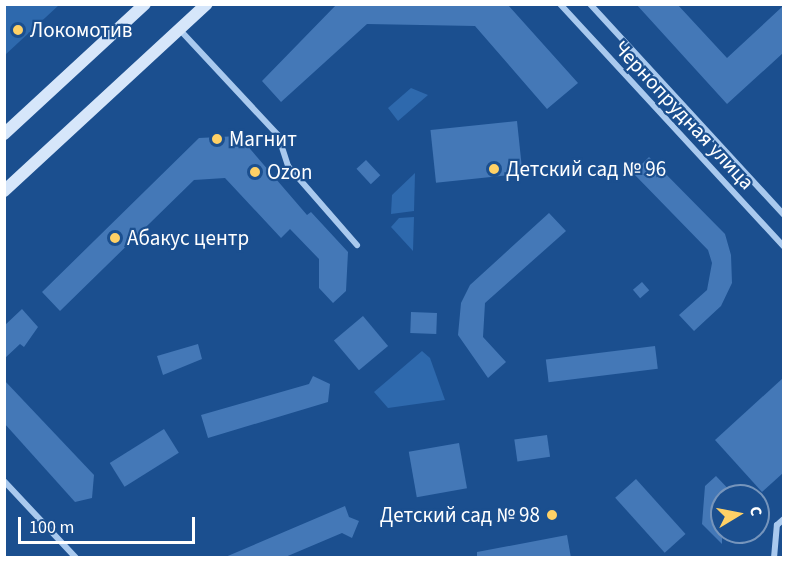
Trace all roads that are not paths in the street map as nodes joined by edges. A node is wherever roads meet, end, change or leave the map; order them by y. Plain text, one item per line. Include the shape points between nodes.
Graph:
1 (145, 4) edge
2 (207, 4) edge
3 (560, 4) edge
4 (591, 4) edge
5 (180, 30) junction
6 (4, 134) edge
7 (4, 191) edge
8 (783, 215) edge
9 (357, 245) dead end
10 (783, 247) edge
11 (4, 481) edge
12 (783, 519) edge
13 (76, 558) edge
14 (774, 558) edge

1 - 6 main road
2 - 5 main road
3 - 10 street, Чернопрудная улица
4 - 8 street, Чернопрудная улица
5 - 7 main road
5 - 9 street via 278,135 288,166
11 - 13 street
12 - 14 street via 777,525

